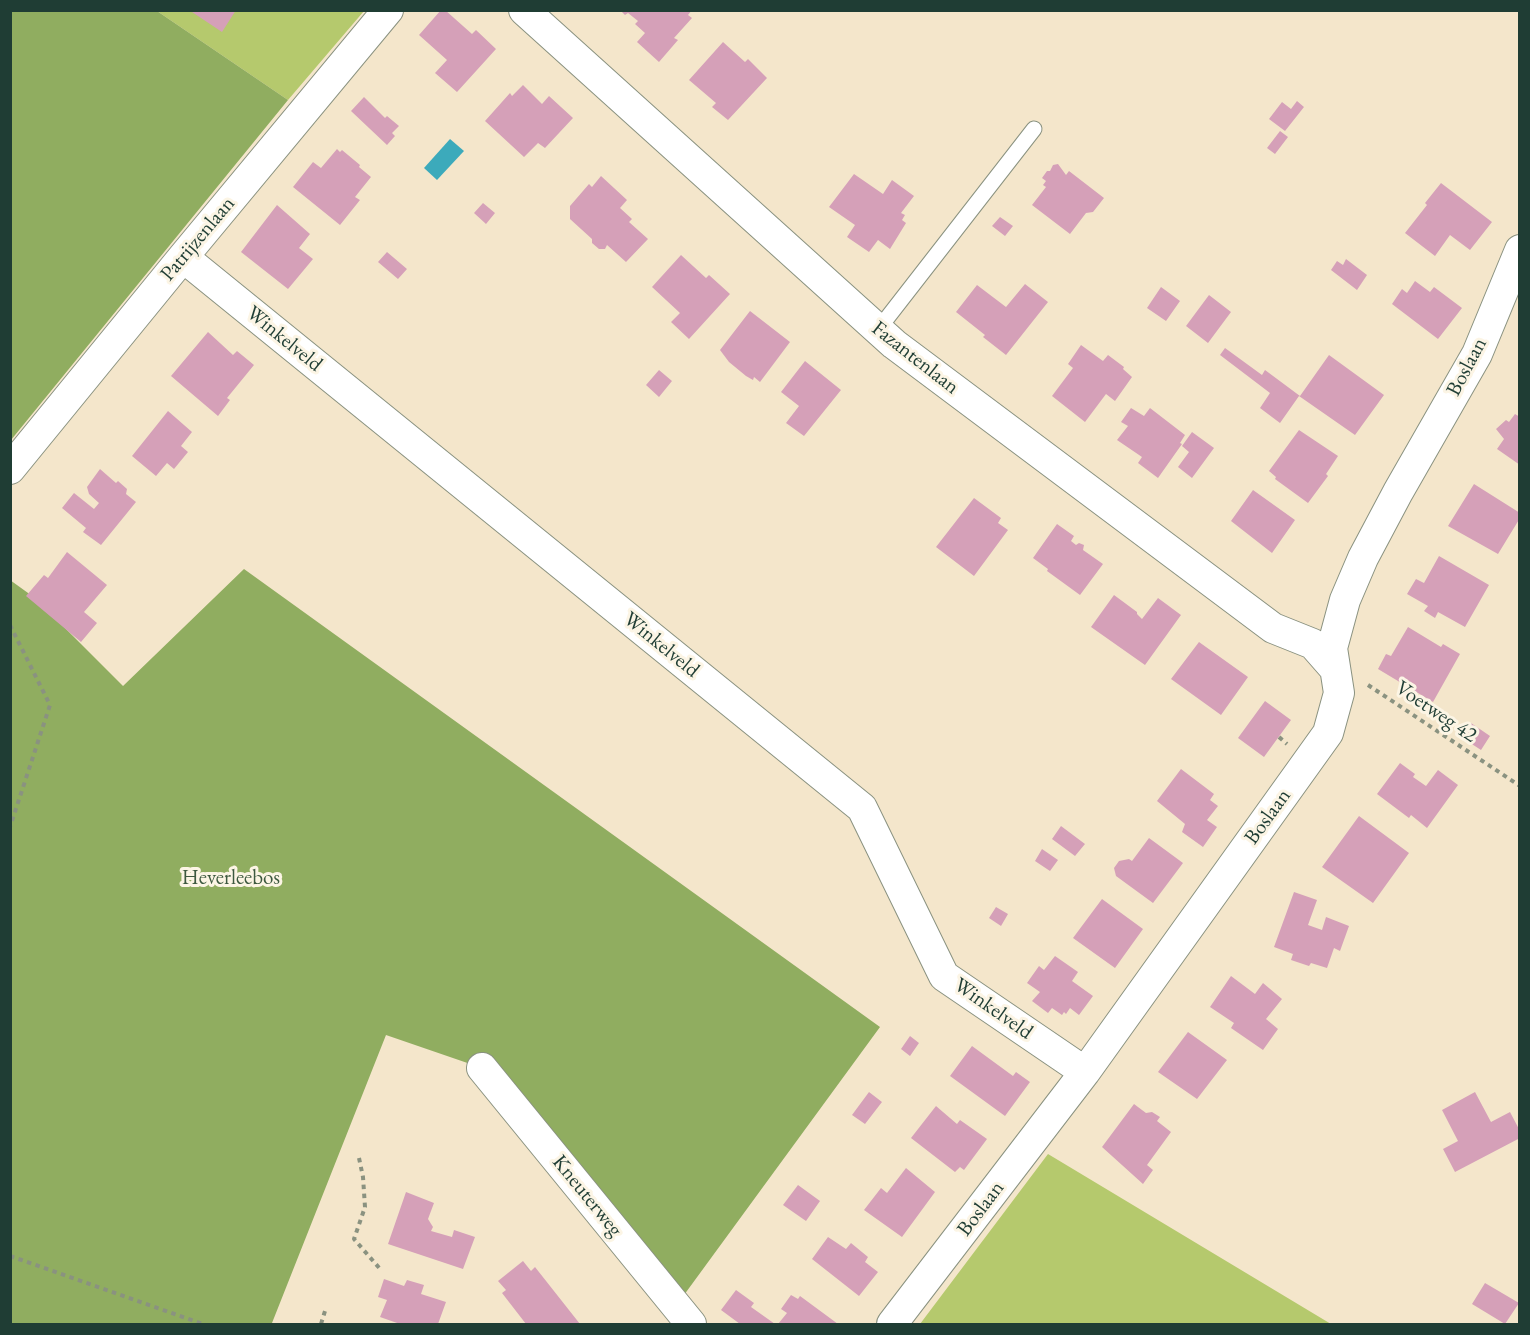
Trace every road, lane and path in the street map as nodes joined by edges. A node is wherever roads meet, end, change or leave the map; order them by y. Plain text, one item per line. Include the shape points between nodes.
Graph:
1 (388, 10) edge
2 (524, 10) edge
3 (1034, 129) dead end
4 (1520, 250) edge
5 (183, 257) junction
6 (877, 331) junction
7 (10, 470) edge
8 (10, 625) edge
9 (1334, 668) junction
10 (1520, 786) edge
11 (10, 827) edge
12 (483, 1068) dead end
13 (1085, 1072) junction
14 (359, 1158) dead end
15 (10, 1256) edge
16 (381, 1270) dead end
17 (325, 1311) dead end
18 (202, 1324) edge
19 (321, 1324) edge
20 (692, 1324) edge
21 (892, 1324) edge

1 - 5 street, Patrijzenlaan
2 - 6 street, Fazantenlaan
3 - 6 lane
4 - 9 street, Boslaan via 1477,354 1363,558 1345,600 1332,648
5 - 7 street, Patrijzenlaan
5 - 13 street, Winkelveld via 862,808 944,976
6 - 9 street, Fazantenlaan via 1273,628 1313,644
8 - 11 path via 50,705
9 - 10 path, Voetweg 42 via 1350,674
9 - 13 street, Boslaan via 1339,693 1328,733
12 - 20 street, Kneuterweg
13 - 21 street, Boslaan
14 - 16 path via 365,1206 354,1239
15 - 18 path
17 - 19 path

